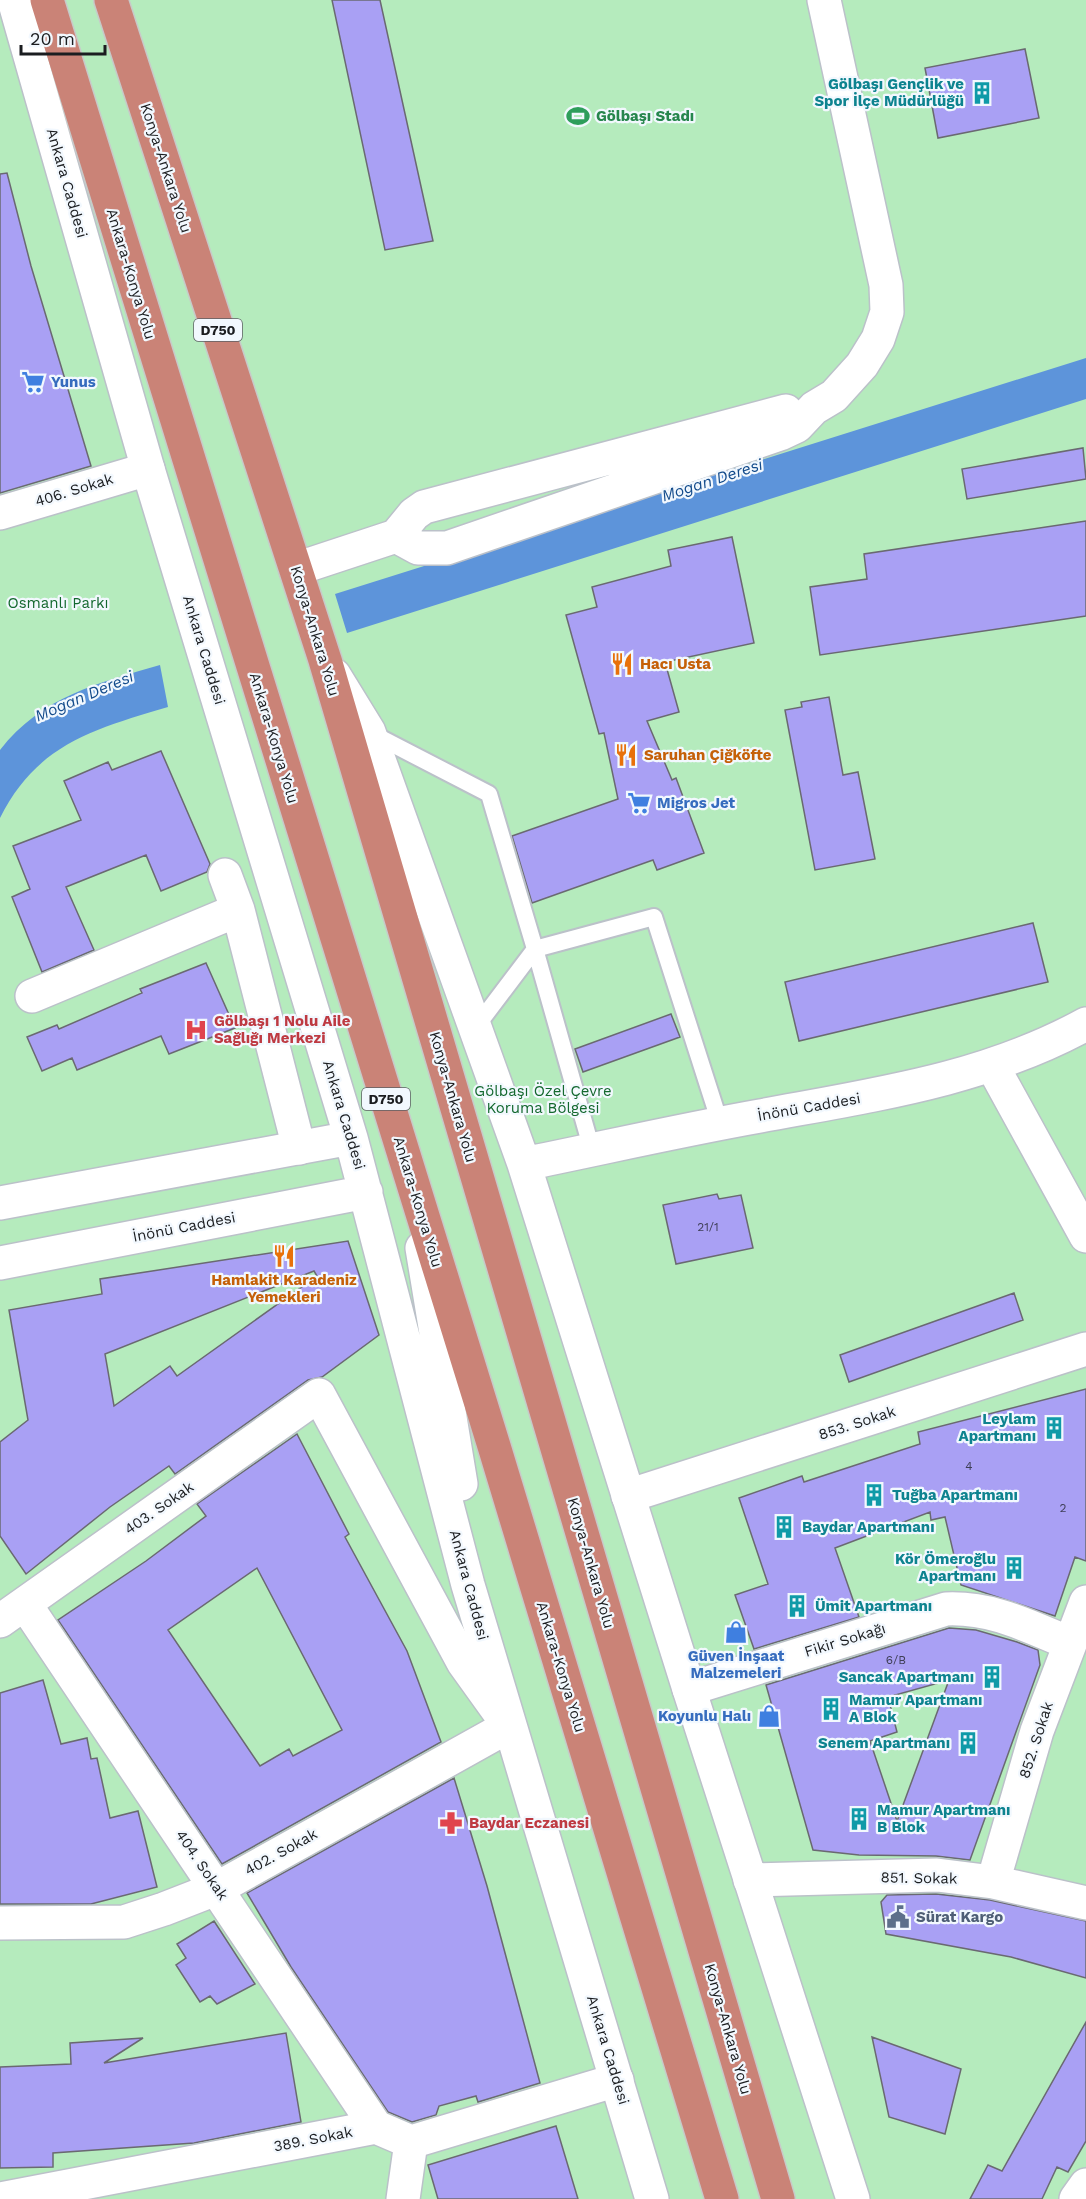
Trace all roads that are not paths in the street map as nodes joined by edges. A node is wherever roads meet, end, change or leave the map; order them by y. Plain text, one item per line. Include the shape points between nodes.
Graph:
1 (14, 0) edge
2 (46, 0) edge
3 (111, 0) edge
4 (120, 0) edge
5 (824, 0) edge
6 (14, 43) edge
7 (129, 55) junction
8 (814, 408) junction
9 (148, 469) junction
10 (0, 513) edge
11 (396, 536) junction
12 (296, 568) junction
13 (325, 660) junction
14 (369, 732) junction
15 (225, 875) dead end
16 (238, 910) junction
17 (535, 949) junction
18 (32, 996) dead end
19 (1086, 1024) edge
20 (476, 1027) junction
21 (993, 1067) junction
22 (720, 1123) junction
23 (351, 1138) junction
24 (299, 1148) junction
25 (592, 1150) junction
26 (524, 1164) junction
27 (410, 1178) junction
28 (366, 1192) junction
29 (0, 1203) edge
30 (1086, 1236) edge
31 (1, 1254) edge
32 (1086, 1349) edge
33 (628, 1496) junction
34 (1086, 1602) edge
35 (12, 1613) edge
36 (1069, 1643) junction
37 (491, 1664) junction
38 (688, 1689) junction
39 (509, 1726) junction
40 (750, 1880) junction
41 (993, 1882) junction
42 (218, 1888) junction
43 (1086, 1903) edge
44 (0, 1923) edge
45 (617, 2080) junction
46 (376, 2127) junction
47 (411, 2142) junction
48 (1086, 2185) edge
49 (0, 2199) edge
50 (403, 2199) edge
51 (652, 2199) edge
52 (722, 2199) edge
53 (778, 2199) edge
54 (853, 2199) edge
55 (1076, 2199) edge

1 - 6 street, Ankara Caddesi
2 - 27 highway, Ankara-Konya Yolu / D750
3 - 7 highway, Konya-Ankara Yolu / D750
4 - 7 highway, D750
5 - 8 street via 886,285 887,312 879,339 862,365 834,396
6 - 9 street, Ankara Caddesi
7 - 12 highway, Konya-Ankara Yolu / D750
8 - 11 street via 782,412 424,507
8 - 11 street via 796,426 780,434 447,548 418,548
9 - 10 street, 406. Sokak
9 - 23 street, Ankara Caddesi
11 - 12 street
12 - 13 highway, Konya-Ankara Yolu / D750
13 - 14 street
13 - 53 highway, Konya-Ankara Yolu / D750
14 - 17 lane via 489,794
14 - 20 street
15 - 16 street
16 - 18 street
16 - 24 street
17 - 20 lane
17 - 22 lane via 654,917
17 - 25 lane
19 - 21 street, İnönü Caddesi
20 - 26 street
21 - 22 street, İnönü Caddesi via 900,1090
21 - 30 street
22 - 25 street, İnönü Caddesi
23 - 24 street
23 - 28 street, Ankara Caddesi
24 - 29 street
25 - 26 street, İnönü Caddesi
26 - 33 street
27 - 37 street
27 - 52 highway, Ankara-Konya Yolu / D750
28 - 31 street, İnönü Caddesi
28 - 37 street, Ankara Caddesi
32 - 33 street, 853. Sokak
33 - 38 street
34 - 36 street, 852. Sokak
35 - 39 street, 403. Sokak via 318,1395 463,1662
35 - 42 street, 404. Sokak
36 - 38 street, Fikir Sokağı via 993,1613 966,1608 946,1610
36 - 41 street, 852. Sokak via 1037,1731
37 - 39 street, Ankara Caddesi
38 - 40 street
39 - 42 street, 402. Sokak
39 - 45 street, Ankara Caddesi
40 - 41 street, 851. Sokak via 937,1875
40 - 54 street
41 - 43 street, 851. Sokak
42 - 44 street, 402. Sokak via 124,1922
42 - 46 street, 404. Sokak
45 - 47 street
45 - 51 street, Ankara Caddesi
46 - 47 street
46 - 49 street, 389. Sokak
47 - 50 street
48 - 55 street

